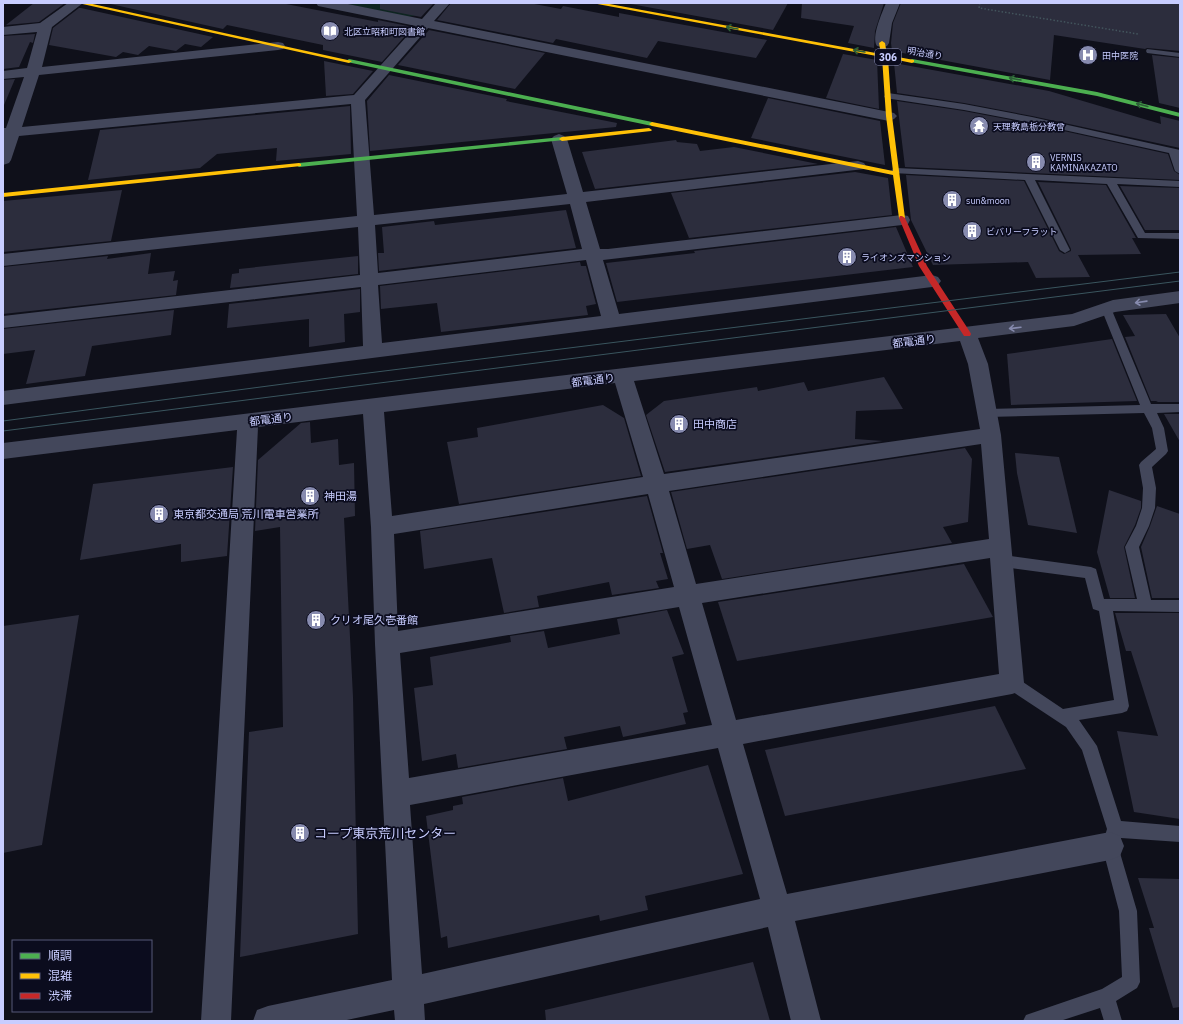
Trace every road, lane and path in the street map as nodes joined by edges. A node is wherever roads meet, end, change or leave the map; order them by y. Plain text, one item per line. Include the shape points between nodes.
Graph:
1 (76, 3) edge
2 (81, 3) edge
3 (323, 3) edge
4 (443, 3) edge
5 (595, 3) edge
6 (893, 3) edge
7 (980, 3) edge
8 (425, 23) junction
9 (46, 27) junction
10 (3, 31) edge
11 (278, 46) junction
12 (883, 46) junction
13 (1150, 51) joint
14 (1180, 55) edge
15 (386, 68) junction
16 (33, 73) junction
17 (3, 75) edge
18 (888, 96) junction
19 (358, 99) junction
20 (1180, 115) edge
21 (889, 116) junction
22 (670, 128) junction
23 (8, 132) edge
24 (559, 139) junction
25 (1177, 153) edge
26 (362, 158) junction
27 (3, 160) edge
28 (858, 166) junction
29 (1180, 171) edge
30 (896, 172) junction
31 (1028, 176) junction
32 (1110, 180) junction
33 (1180, 184) edge
34 (3, 195) edge
35 (576, 198) junction
36 (366, 220) junction
37 (902, 220) junction
38 (1178, 236) dead end
39 (1065, 250) dead end
40 (592, 254) junction
41 (3, 260) edge
42 (369, 280) junction
43 (932, 281) junction
44 (1180, 297) edge
45 (1106, 308) junction
46 (612, 321) junction
47 (3, 322) edge
48 (967, 334) junction
49 (373, 351) junction
50 (623, 376) junction
51 (3, 398) edge
52 (374, 406) junction
53 (1147, 408) junction
54 (1180, 408) edge
55 (987, 413) junction
56 (248, 422) junction
57 (991, 435) junction
58 (3, 451) edge
59 (656, 484) junction
60 (382, 528) junction
61 (1002, 554) junction
62 (688, 595) junction
63 (1105, 605) junction
64 (1146, 606) junction
65 (1180, 606) edge
66 (388, 644) junction
67 (1012, 683) junction
68 (1061, 716) junction
69 (727, 735) junction
70 (396, 794) junction
71 (1180, 834) edge
72 (1113, 837) junction
73 (777, 910) junction
74 (1106, 997) junction
75 (409, 1007) edge
76 (216, 1021) edge
77 (268, 1021) edge
78 (806, 1021) edge
79 (1032, 1021) edge
80 (1113, 1021) edge

1 - 9 street
2 - 11 street
3 - 8 street
4 - 8 street
12 -> 5 street, 明治通り / 306
6 - 12 street via 882,35
7 - 13 path via 979,8 1146,35
8 - 15 street
8 - 21 street
9 - 10 street
9 - 16 street
11 - 15 street
11 - 16 street
12 - 18 street
20 -> 12 street, 明治通り / 306
13 - 14 lane
15 - 19 street
15 - 22 street
16 - 17 street
16 - 23 street
18 - 21 street
18 - 25 lane via 1032,120
19 - 23 street
19 - 26 street
21 - 30 street
22 - 24 street
22 - 28 street
23 - 27 street
24 - 26 street
24 - 35 street
25 - 29 lane
26 - 34 street
26 - 36 street
28 - 30 street
28 - 35 street
30 - 31 lane
30 - 37 street
31 - 32 lane
31 - 39 lane
32 - 33 lane
32 - 38 lane via 1142,236
35 - 36 street
35 - 40 street
36 - 41 street
36 - 42 street
37 - 40 street via 608,255
37 - 43 street
40 - 42 street
40 - 46 street
42 - 47 street
42 - 49 street
43 - 46 street
43 - 48 street
44 -> 45 street, 都電通り
45 -> 48 street, 都電通り via 1074,320
45 - 53 lane
46 - 49 street
48 - 50 street, 都電通り
48 - 55 street via 978,364
49 - 51 street
50 - 52 street, 都電通り
50 - 59 street
52 - 56 street, 都電通り
52 - 60 street
53 - 54 lane
53 - 55 lane
53 - 64 lane via 1160,429 1162,451 1145,465 1150,485 1150,501 1145,522 1132,547
55 - 57 street
56 - 58 street, 都電通り
56 - 76 street
57 - 59 street
57 - 61 street
59 - 60 street
59 - 62 street
60 - 66 street
61 - 62 street
61 - 63 lane via 1091,573 1098,605
61 - 67 street
62 - 66 street
62 - 69 street
63 - 64 lane
63 - 68 lane via 1122,706
64 - 65 lane
66 - 70 street
67 - 68 lane
67 - 69 street
68 - 72 lane via 1071,722 1089,746
69 - 70 street
69 - 73 street
70 - 75 street
71 - 72 lane
72 - 73 street
72 - 74 lane via 1128,911 1131,982
73 - 75 street
73 - 78 street
74 - 79 lane
74 - 80 lane
75 - 77 street

